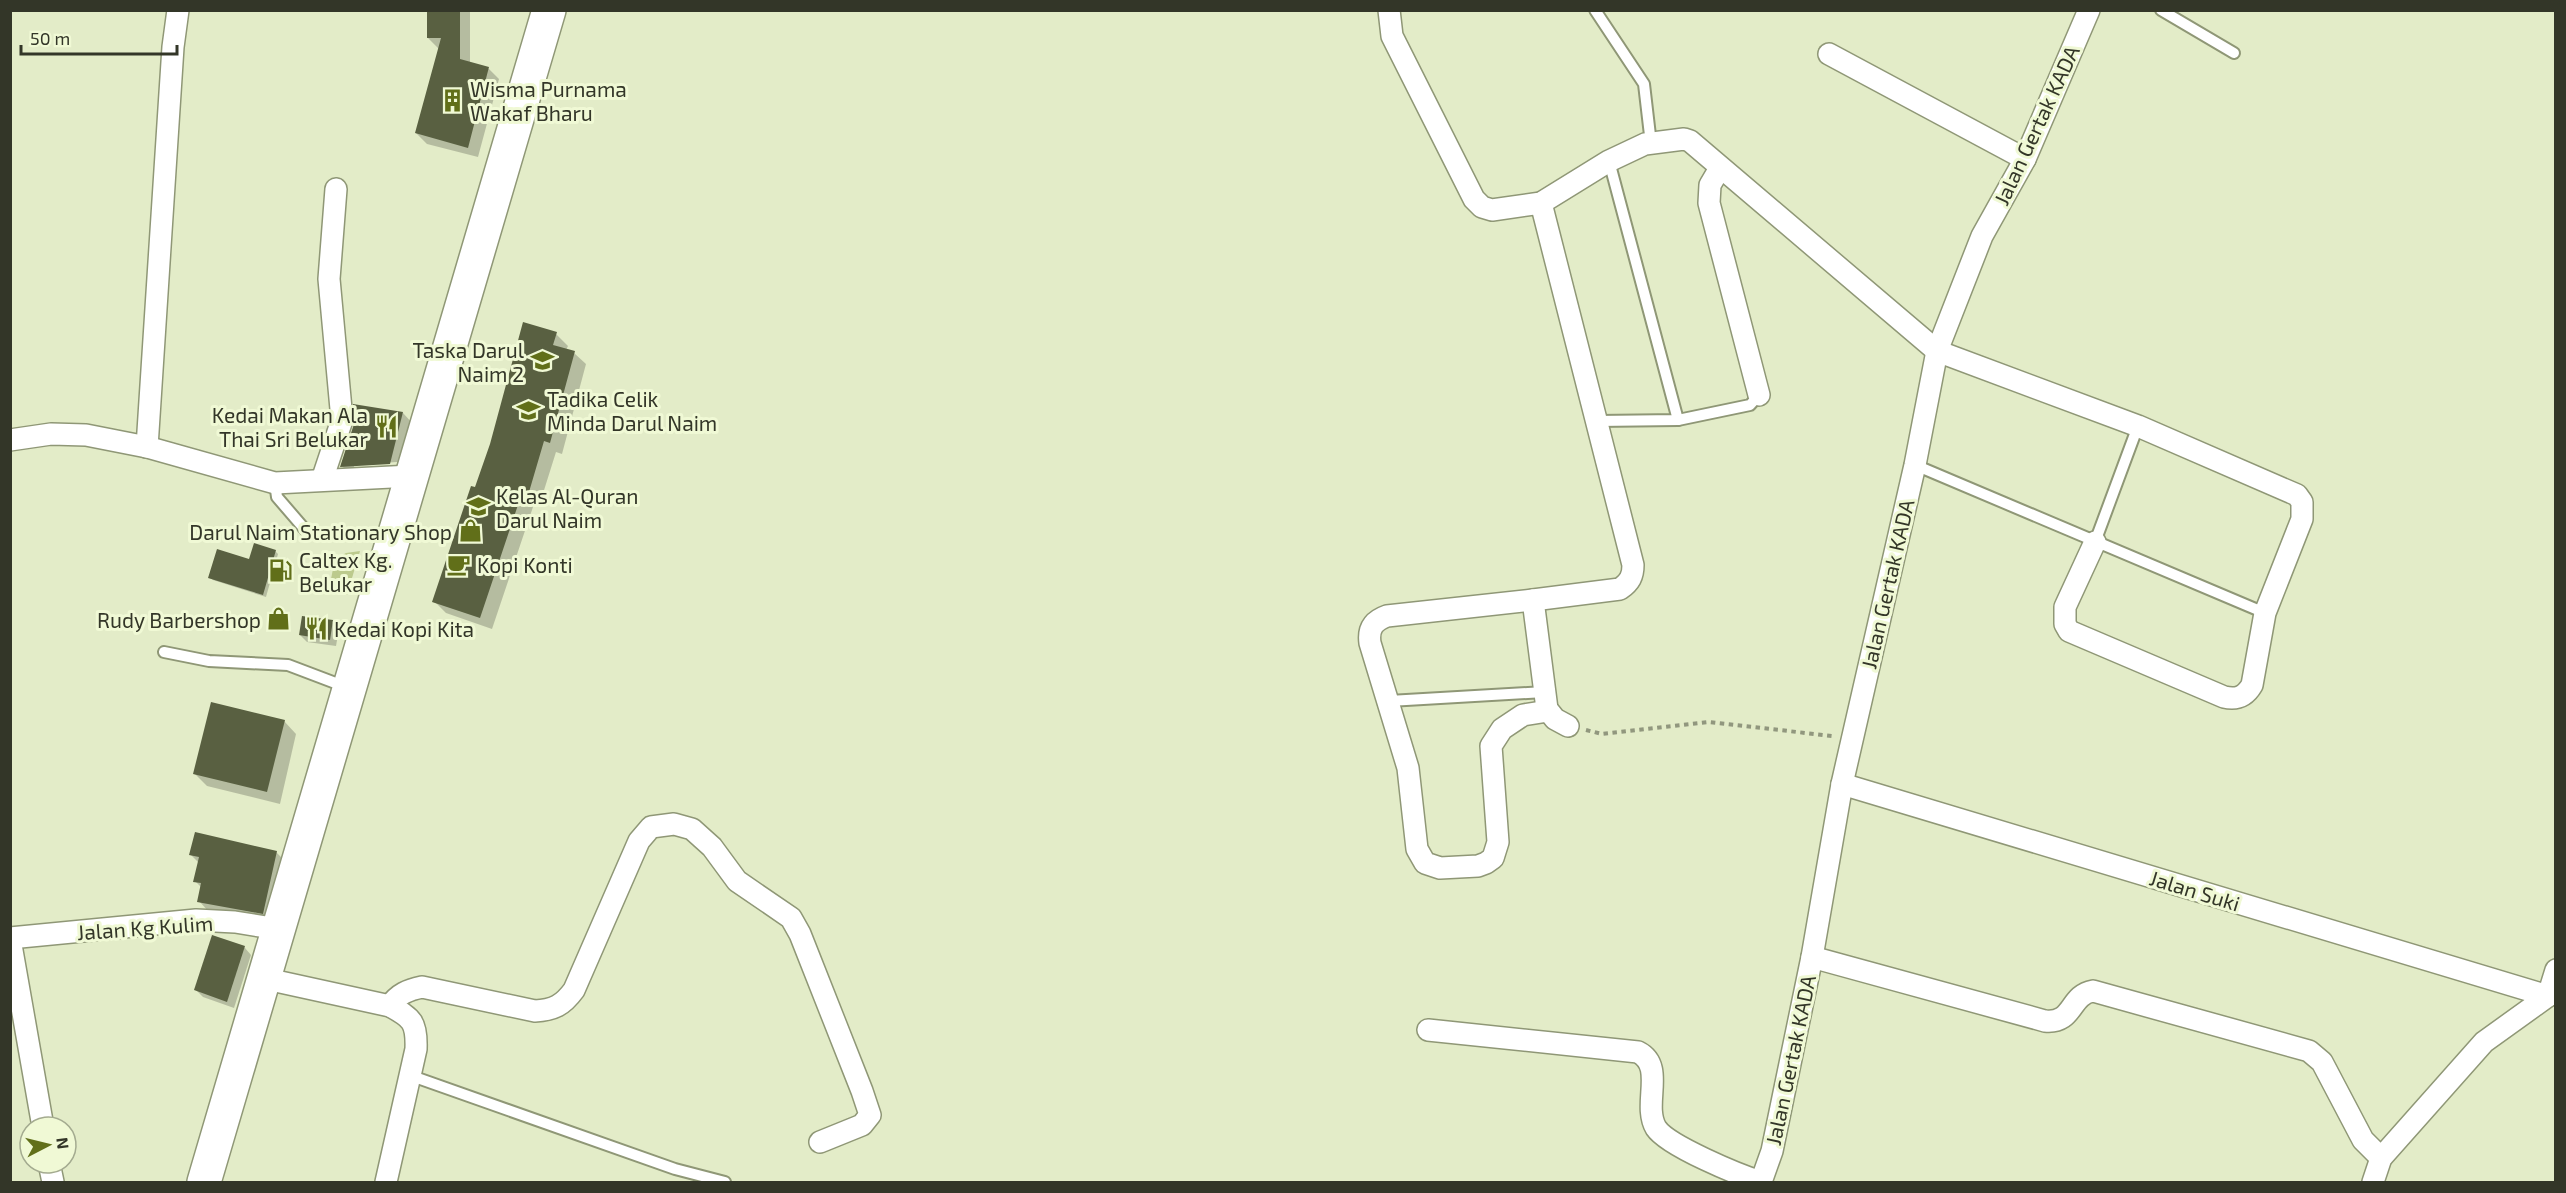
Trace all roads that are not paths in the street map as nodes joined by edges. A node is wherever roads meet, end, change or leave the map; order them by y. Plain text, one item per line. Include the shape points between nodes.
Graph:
1 (178, 10) edge
2 (549, 10) edge
3 (1389, 10) edge
4 (1595, 10) edge
5 (2089, 10) edge
6 (2161, 10) edge
7 (2234, 53) dead end
8 (1829, 54) dead end
9 (1651, 144) junction
10 (2025, 159) junction
11 (1609, 161) junction
12 (1720, 168) junction
13 (336, 189) dead end
14 (1541, 203) junction
15 (1937, 351) junction
16 (1759, 395) joint
17 (1678, 420) junction
18 (1597, 421) junction
19 (2138, 426) junction
20 (10, 440) edge
21 (147, 447) junction
22 (1915, 465) junction
23 (411, 476) junction
24 (322, 480) junction
25 (274, 483) junction
26 (308, 533) dead end
27 (2095, 542) junction
28 (1533, 600) junction
29 (2265, 613) junction
30 (164, 652) dead end
31 (349, 688) junction
32 (1389, 701) junction
33 (1546, 702) junction
34 (1568, 726) road end
35 (1842, 784) junction
36 (279, 929) junction
37 (10, 939) edge
38 (1812, 957) junction
39 (2556, 970) edge
40 (262, 978) junction
41 (2548, 996) junction
42 (390, 1006) junction
43 (1428, 1030) dead end
44 (409, 1075) junction
45 (41, 1115) edge
46 (820, 1142) dead end
47 (2381, 1158) junction
48 (1740, 1179) edge
49 (204, 1182) edge
50 (386, 1182) edge
51 (726, 1182) edge
52 (1761, 1182) edge
53 (2373, 1182) edge

1 - 21 street
2 - 23 main road
3 - 14 street via 1392,36 1477,203 1492,210
4 - 9 lane via 1644,84
5 - 10 street, Jalan Gertak KADA
6 - 7 lane
8 - 10 street
9 - 11 street
9 - 12 street via 1690,141
10 - 15 street, Jalan Gertak KADA via 1982,236
11 - 14 street
11 - 17 lane
12 - 15 street
12 - 16 street via 1710,185 1708,202
13 - 24 street via 329,279 342,420
14 - 18 street
15 - 19 street
15 - 22 street, Jalan Gertak KADA
16 - 17 lane via 1750,405
17 - 18 lane
18 - 28 street via 1633,574 1620,589
19 - 27 lane
19 - 29 street via 2289,490 2302,502 2302,519
20 - 21 street via 51,434 86,435
21 - 25 street
22 - 27 lane
22 - 35 street, Jalan Gertak KADA
23 - 24 street
23 - 31 main road
24 - 25 street
25 - 26 lane via 277,496
27 - 29 lane
27 - 29 street via 2065,607 2069,631 2223,697 2248,693
28 - 32 street via 1378,619 1369,634 1370,643
28 - 33 street
30 - 31 lane via 209,661 288,665
31 - 36 main road
32 - 33 lane
32 - 33 street via 1408,768 1417,849 1425,863 1440,868 1478,866 1493,858 1498,842 1491,746 1502,729
33 - 34 street via 1555,719
35 - 38 street, Jalan Gertak KADA
35 - 41 street, Jalan Suki
36 - 37 street, Jalan Kg Kulim via 196,920
36 - 40 main road
37 - 45 street
38 - 47 street via 2045,1022 2065,1017 2080,996 2093,991 2309,1052 2322,1062 2363,1140
38 - 52 street, Jalan Gertak KADA via 1772,1151
39 - 41 street
40 - 42 street
40 - 49 main road
41 - 47 street via 2484,1042
42 - 44 street via 409,1016 416,1030
42 - 46 street via 396,997 422,987 534,1011 550,1010 564,1003 574,990 639,841 651,826 674,824 692,829 712,847 737,881 791,918 800,934 870,1115 862,1125
43 - 48 street via 1638,1052 1651,1066 1651,1110 1656,1128 1668,1139
44 - 50 street
44 - 51 lane via 675,1169
47 - 53 street
48 - 52 street

